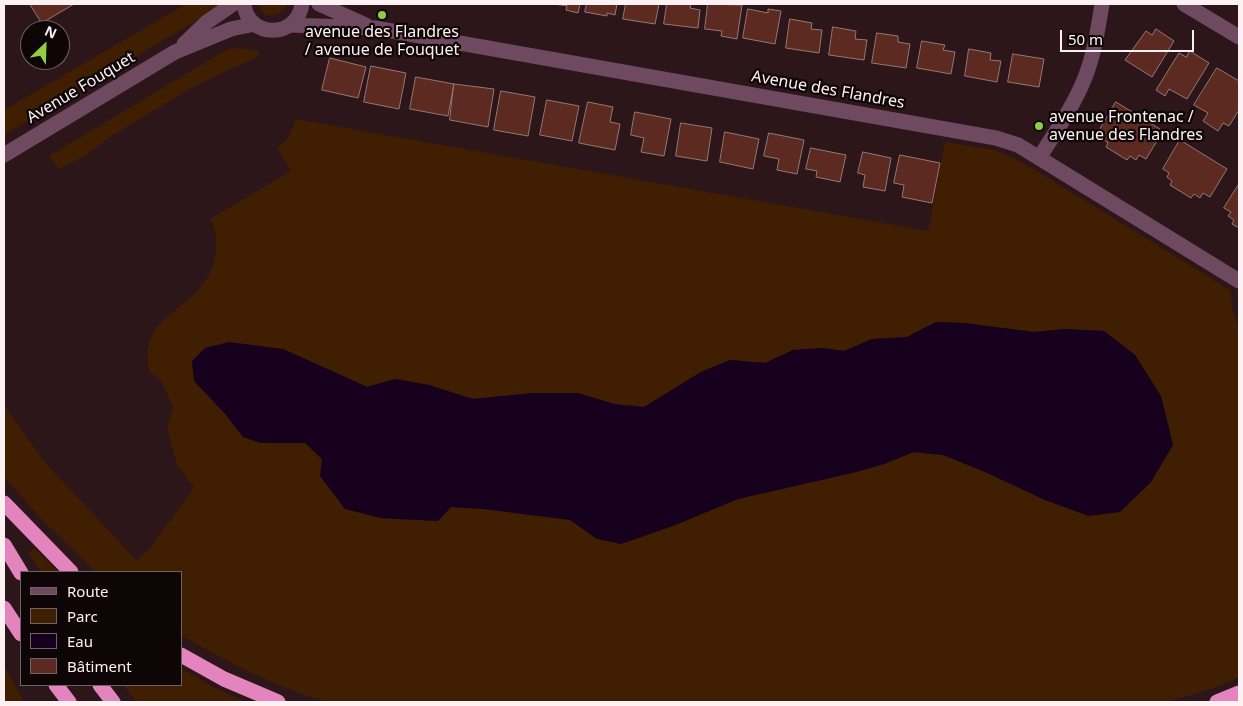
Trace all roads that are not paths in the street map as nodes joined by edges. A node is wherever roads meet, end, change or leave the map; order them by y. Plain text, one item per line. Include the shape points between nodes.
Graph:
1 (233, 4) edge
2 (244, 4) edge
3 (302, 4) edge
4 (319, 4) edge
5 (1102, 4) edge
6 (1184, 4) edge
7 (255, 24) junction
8 (290, 25) junction
9 (375, 28) junction
10 (1239, 37) edge
11 (176, 52) junction
12 (4, 155) edge
13 (1039, 158) junction
14 (1239, 281) edge
15 (4, 503) edge
16 (4, 545) edge
17 (20, 571) edge
18 (70, 571) edge
19 (4, 608) edge
20 (20, 632) edge
21 (182, 657) edge
22 (55, 686) edge
23 (56, 686) edge
24 (101, 686) edge
25 (1239, 693) edge
26 (58, 702) edge
27 (69, 702) edge
28 (112, 702) edge
29 (278, 702) edge
30 (1218, 702) edge

1 - 11 street, Avenue Fouquet via 207,22
2 - 7 street via 247,16
3 - 8 street
4 - 9 street, Avenue des Flandres
5 - 13 street via 1084,80
6 - 10 street
7 - 8 street, Avenue des Flandres via 265,30
7 - 11 street, Avenue Fouquet via 231,28
8 - 9 street, Avenue des Flandres
9 - 13 street, Avenue des Flandres via 984,136 1018,146
11 - 12 street, Avenue Fouquet
13 - 14 street, Avenue des Flandres
15 - 18 highway
16 - 17 highway
19 - 20 highway
21 - 29 highway
22 - 26 highway
23 - 27 highway
24 - 28 highway
25 - 30 highway

